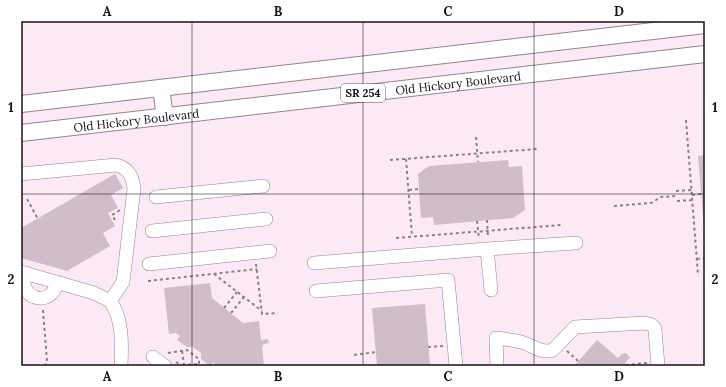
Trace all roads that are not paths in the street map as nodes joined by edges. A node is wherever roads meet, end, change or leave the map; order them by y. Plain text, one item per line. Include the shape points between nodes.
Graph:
1 (705, 25) edge
2 (705, 54) edge
3 (161, 88) junction
4 (21, 104) edge
5 (165, 116) junction
6 (21, 133) edge
7 (21, 174) edge
8 (263, 186) dead end
9 (156, 197) dead end
10 (266, 218) dead end
11 (152, 231) dead end
12 (576, 242) dead end
13 (485, 250) junction
14 (270, 251) dead end
15 (314, 263) dead end
16 (149, 264) dead end
17 (24, 273) edge
18 (57, 282) junction
19 (491, 290) dead end
20 (316, 291) dead end
21 (110, 301) junction
22 (658, 364) edge
23 (121, 366) edge
24 (456, 366) edge
25 (497, 366) edge

1 - 3 main road, SR 254
2 - 5 main road, Old Hickory Boulevard / SR 254
3 - 4 main road, SR 254
3 - 5 main road
5 - 6 main road, Old Hickory Boulevard / SR 254
7 - 21 street via 116,165 130,172 134,189 123,282
8 - 9 street
10 - 11 street
12 - 13 street
13 - 15 street
13 - 19 street
14 - 16 street
17 - 18 street
17 - 18 street via 24,284 34,297 42,299 52,294
18 - 21 street via 94,293
20 - 24 street via 448,280
21 - 23 street via 118,317
22 - 25 street via 654,329 652,325 645,323 575,326 549,352 522,342 496,338

